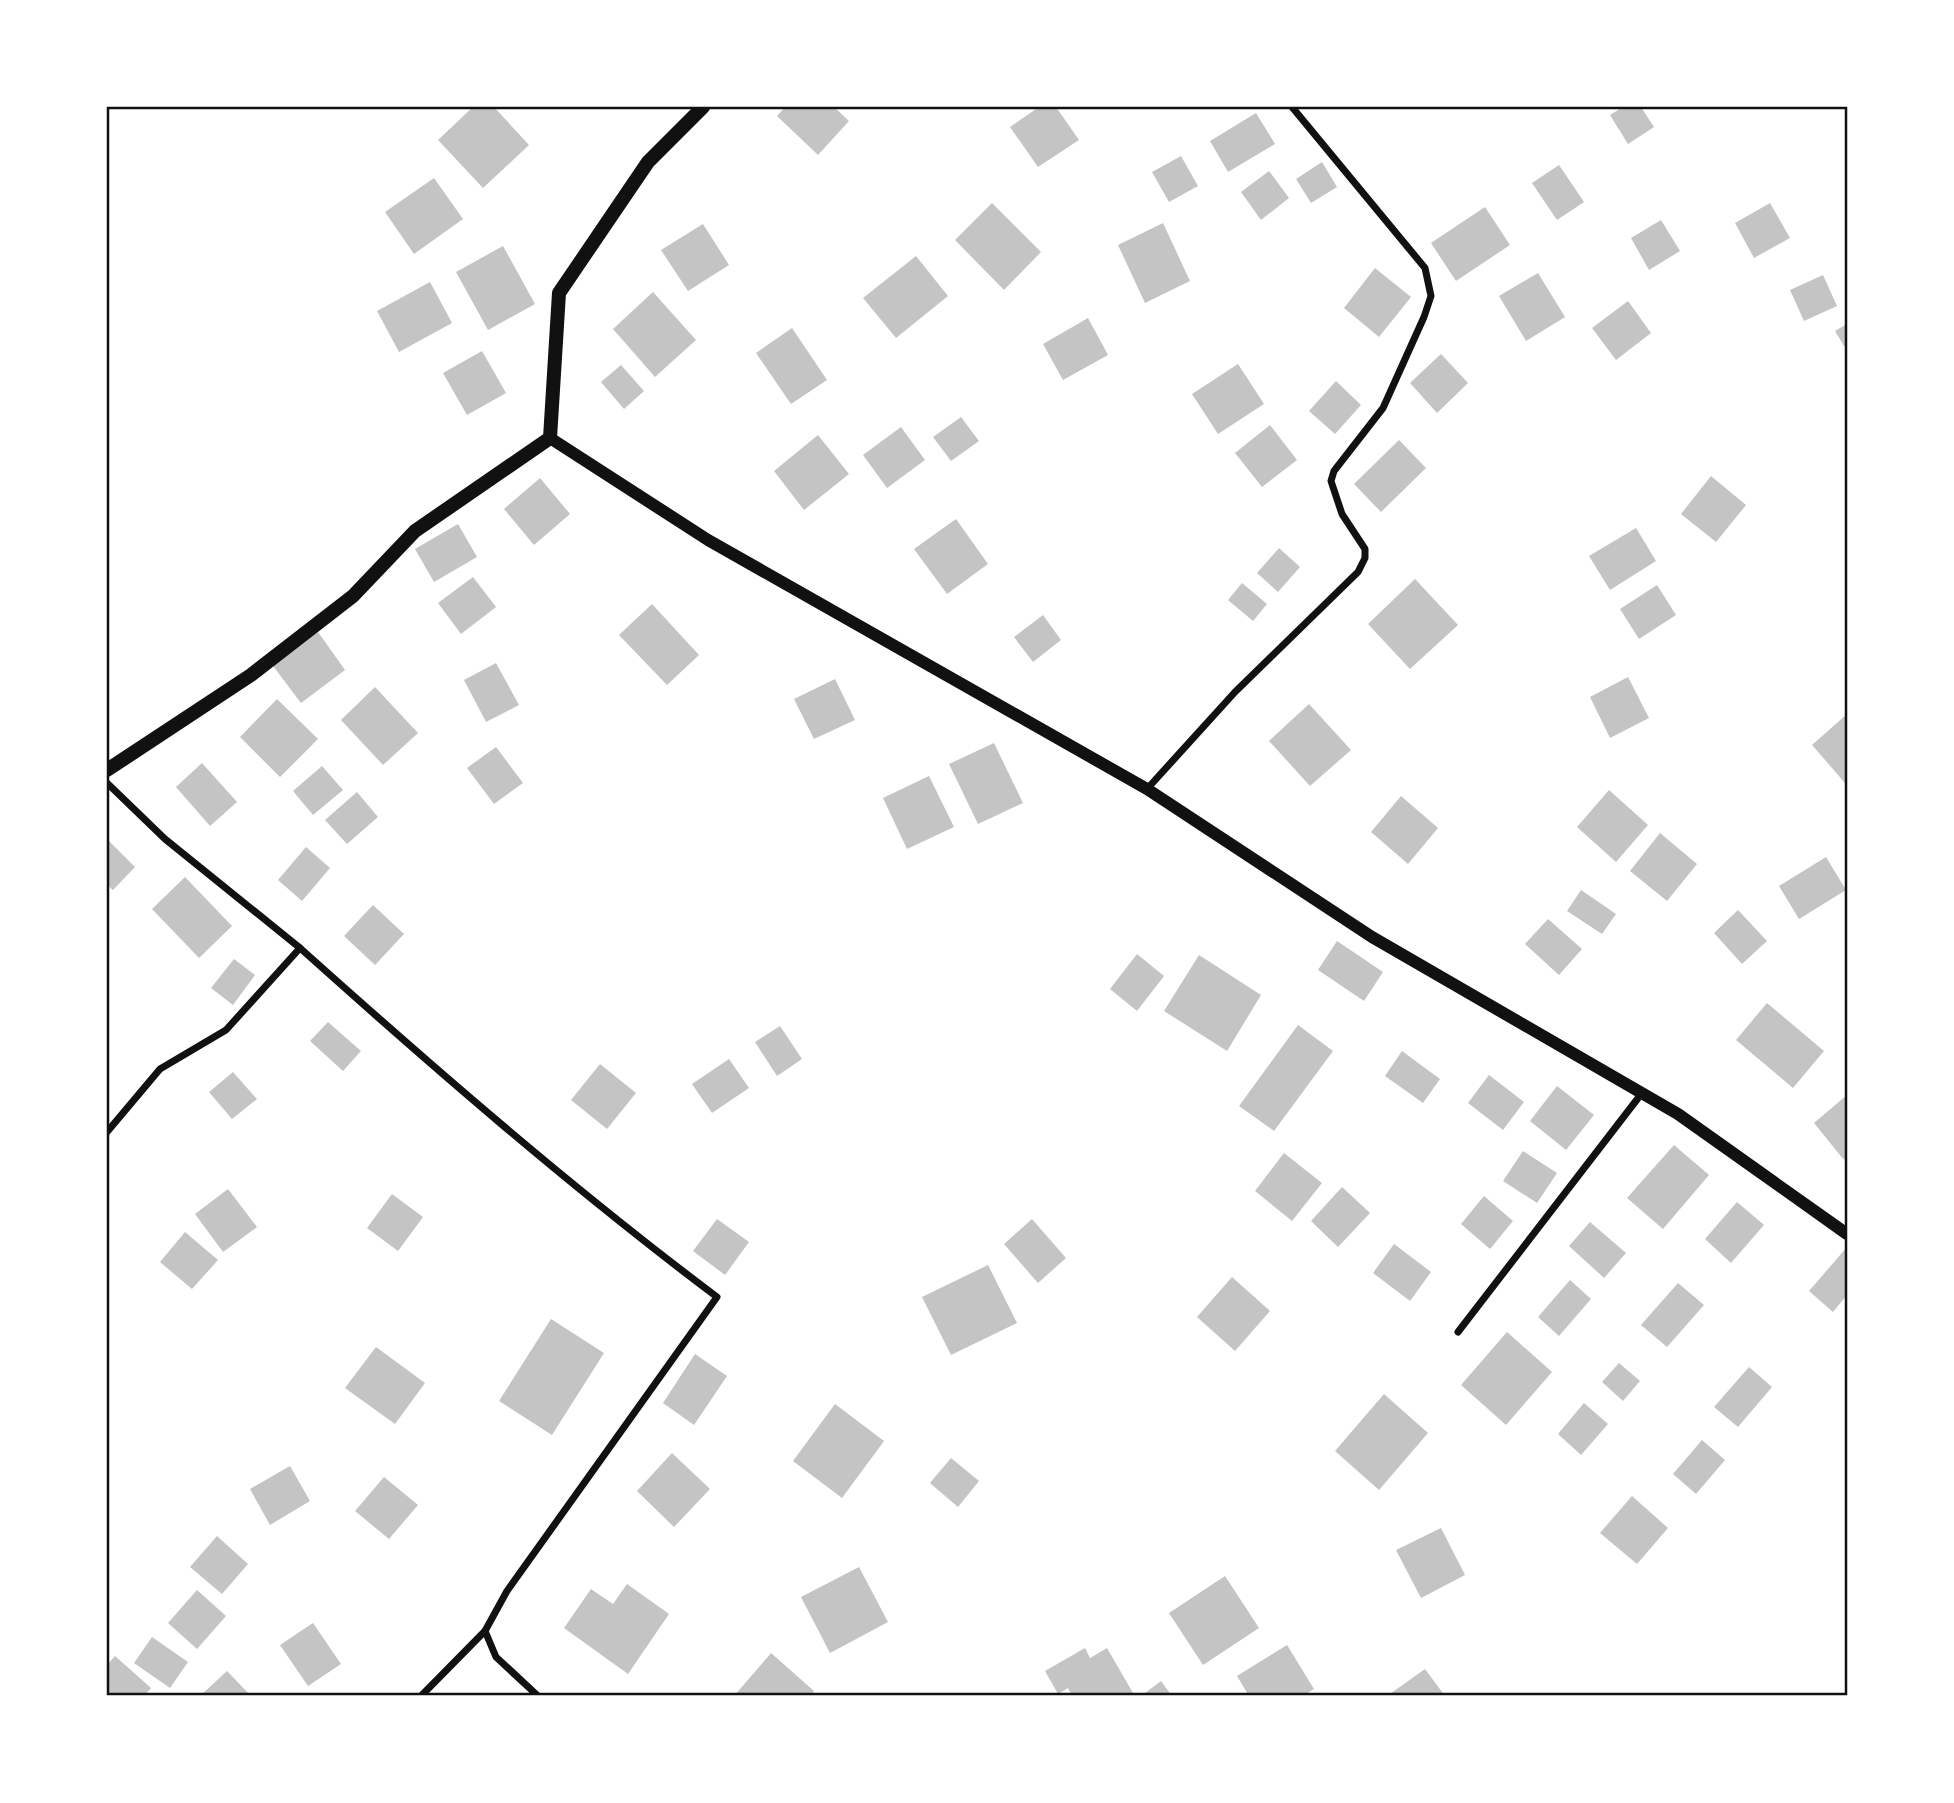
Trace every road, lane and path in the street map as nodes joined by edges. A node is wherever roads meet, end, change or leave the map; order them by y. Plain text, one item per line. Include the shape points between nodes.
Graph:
1 (704, 107) edge
2 (1292, 107) edge
3 (550, 438) junction
4 (107, 770) edge
5 (107, 783) edge
6 (1147, 789) junction
7 (300, 948) junction
8 (1642, 1093) junction
9 (107, 1132) edge
10 (1847, 1234) edge
11 (1458, 1332) dead end
12 (485, 1631) junction
13 (421, 1696) edge
14 (538, 1696) edge

1 - 3 main road via 648,162 559,293
2 - 6 street via 1425,268 1431,296 1383,408 1331,481 1342,514 1365,549 1358,572 1235,692
3 - 4 main road via 415,531 353,596 251,675
3 - 6 street via 708,540
5 - 7 street via 165,839
6 - 8 street via 1372,937
7 - 9 street via 226,1030 160,1069
7 - 12 street via 511,1133 717,1297 507,1591
8 - 10 street
8 - 11 street
12 - 13 street
12 - 14 street via 496,1657

